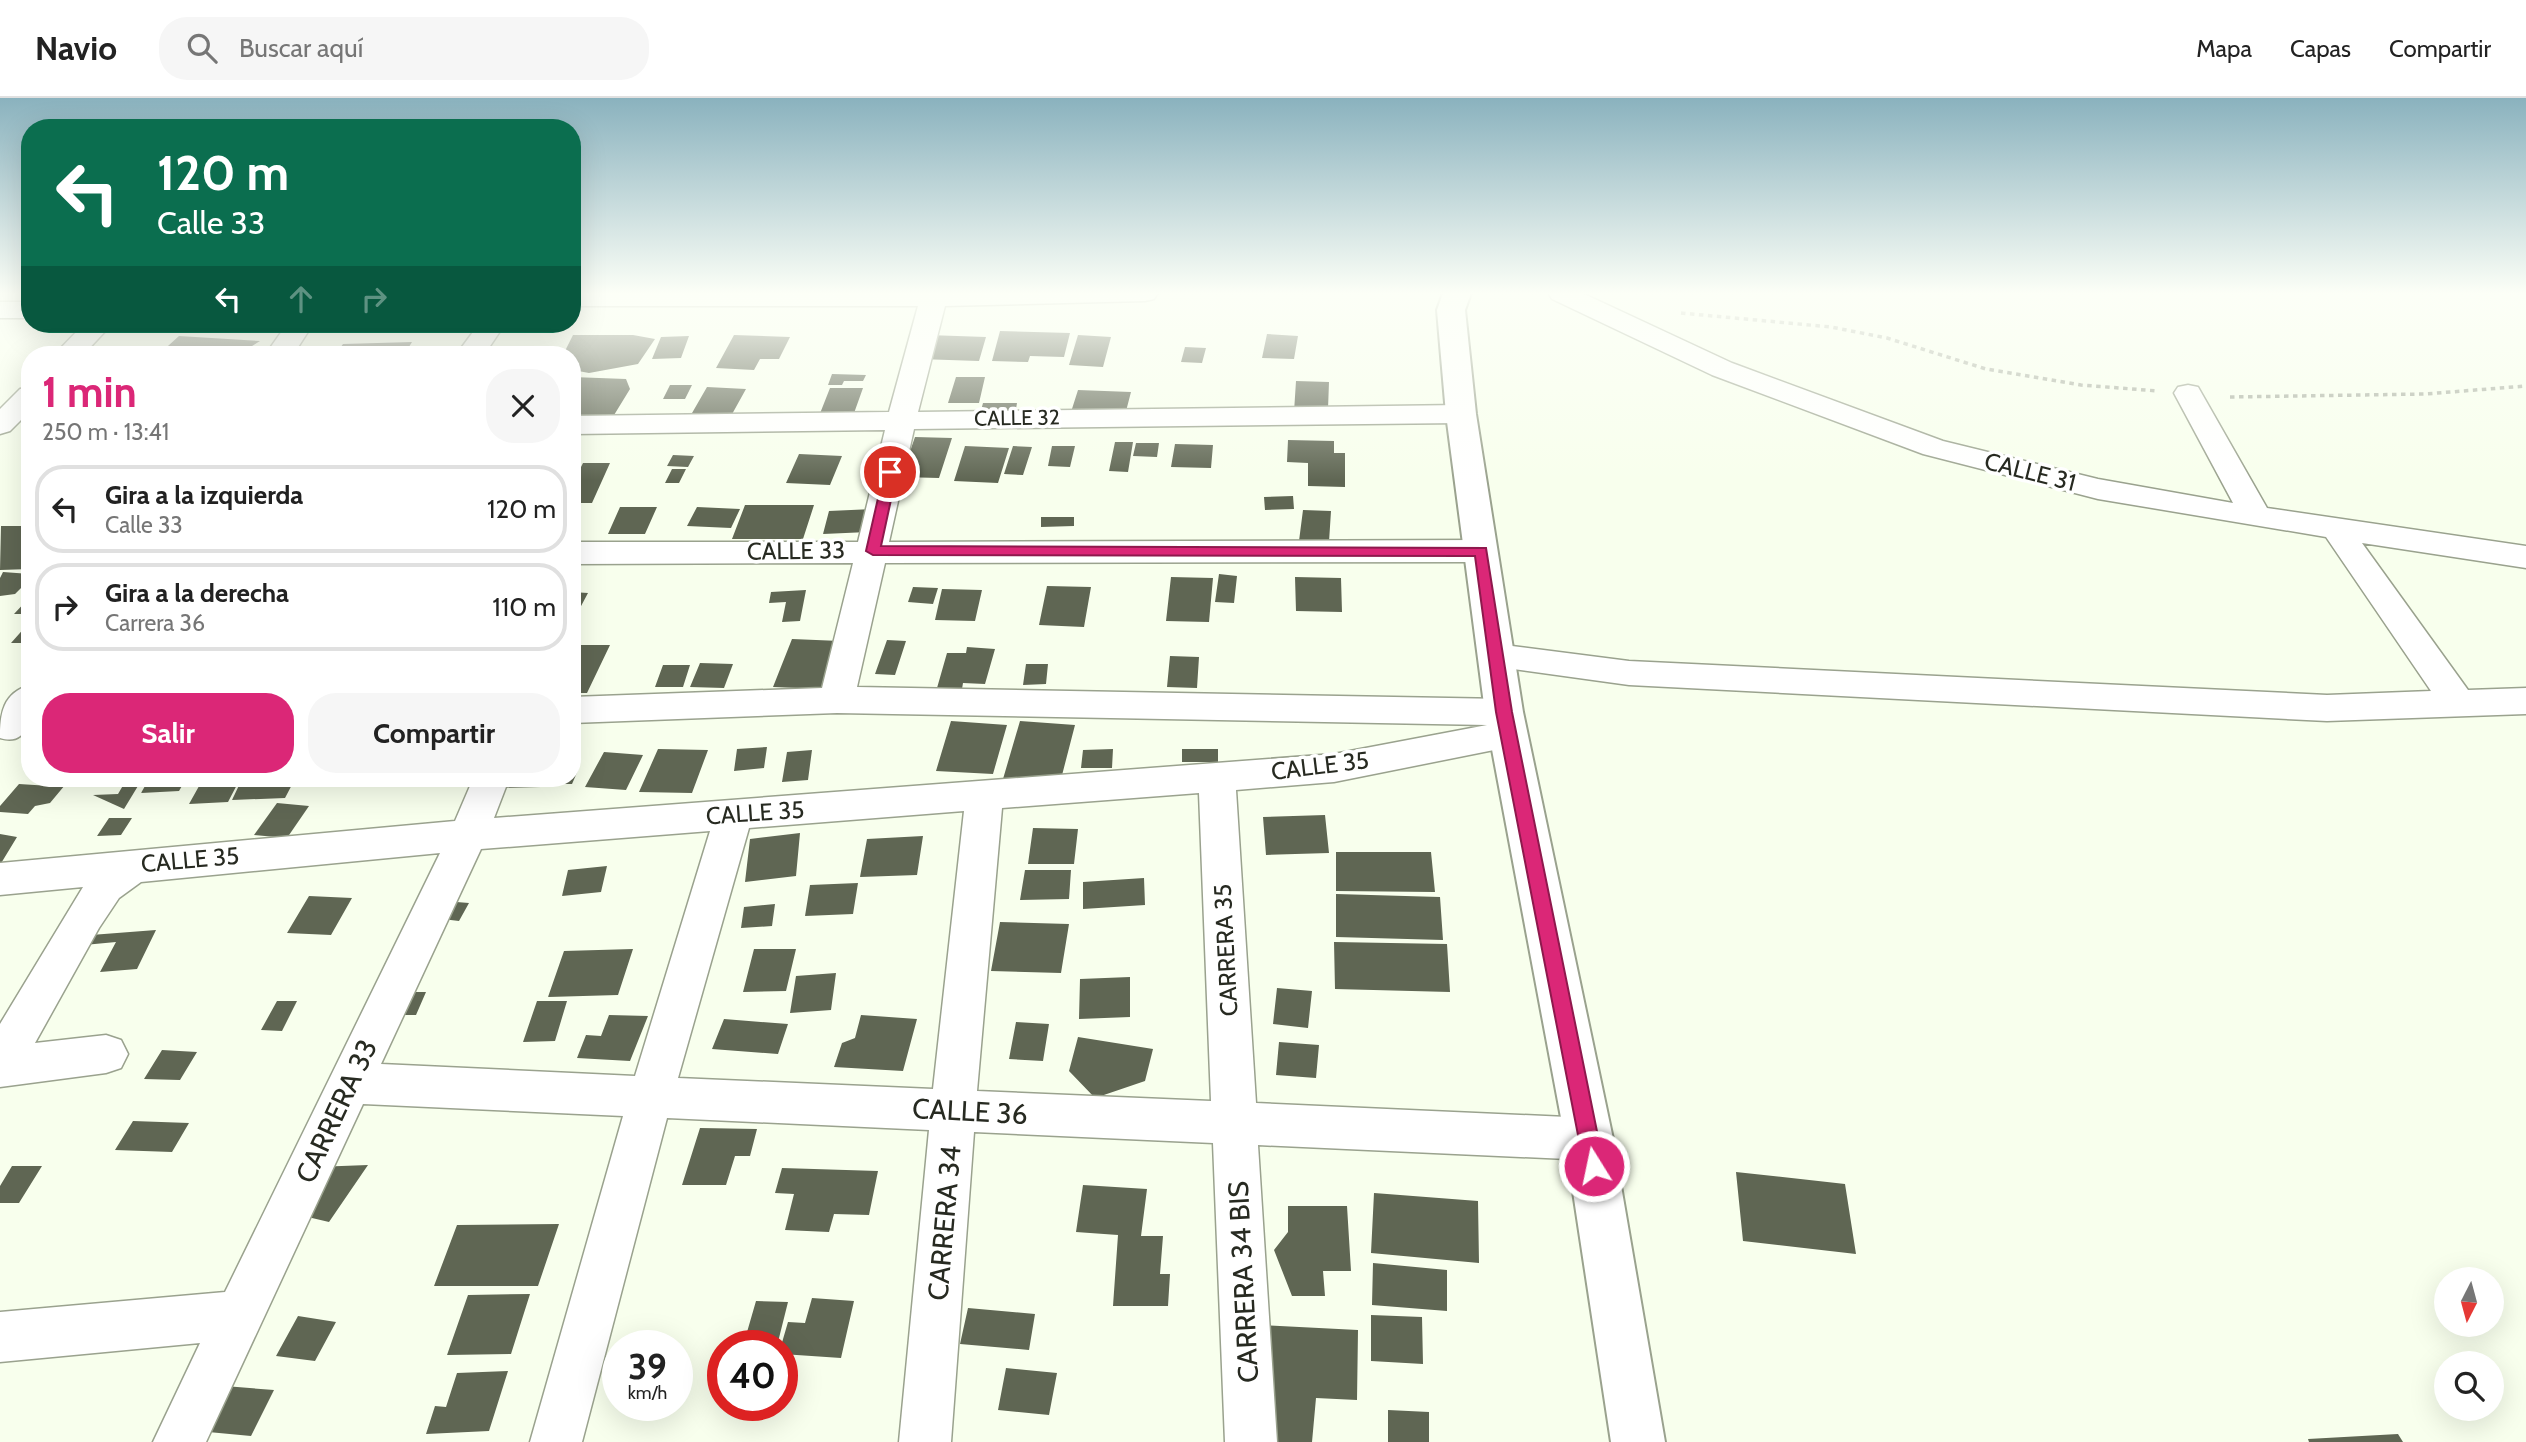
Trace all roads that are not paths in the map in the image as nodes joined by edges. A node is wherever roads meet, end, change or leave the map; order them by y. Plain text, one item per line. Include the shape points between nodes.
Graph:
1 (919, 356) edge
2 (1455, 356) edge
3 (1694, 356) edge
4 (2188, 393) road end
5 (21, 404) edge
6 (1461, 414) junction
7 (902, 419) junction
8 (581, 425) edge
9 (0, 428) edge
10 (21, 429) edge
11 (2256, 517) junction
12 (2337, 530) junction
13 (873, 551) junction
14 (1481, 551) junction
15 (581, 553) edge
16 (2526, 557) edge
17 (1496, 656) junction
18 (837, 699) junction
19 (2526, 701) edge
20 (2458, 703) junction
21 (581, 710) edge
22 (1506, 723) junction
23 (1217, 777) junction
24 (488, 787) edge
25 (985, 794) junction
26 (734, 814) junction
27 (468, 835) junction
28 (134, 865) junction
29 (0, 879) edge
30 (106, 1055) dead end
31 (0, 1065) edge
32 (350, 1083) junction
33 (652, 1096) junction
34 (953, 1110) junction
35 (1234, 1122) junction
36 (1590, 1139) junction
37 (240, 1315) junction
38 (0, 1337) edge
39 (178, 1442) edge
40 (556, 1442) edge
41 (925, 1442) edge
42 (1251, 1442) edge
43 (1637, 1442) edge

1 - 7 street
2 - 6 street
3 - 11 street, CALLE 31 via 1933,448 2098,489
4 - 11 street
5 - 9 street
6 - 7 street, CALLE 32
6 - 14 street
7 - 8 street, CALLE 32
7 - 13 street
9 - 10 street
11 - 12 street, CALLE 31
12 - 16 street, CALLE 31
12 - 20 street
13 - 14 street, CALLE 33
13 - 15 street, CALLE 33
13 - 18 street
14 - 17 street
17 - 20 street via 1629,673 2327,708
17 - 22 street
18 - 21 street, CALLE 35
18 - 22 street, CALLE 35
19 - 20 street
22 - 23 street, CALLE 35 via 1334,768
22 - 36 street
23 - 25 street, CALLE 35
23 - 35 street, CARRERA 35
24 - 27 street, CARRERA 33
25 - 26 street, CALLE 35
25 - 34 street, CARRERA 34
26 - 27 street, CALLE 35
26 - 33 street
27 - 28 street, CALLE 35
27 - 32 street, CARRERA 33
28 - 29 street, CALLE 35
28 - 31 street via 106,887 85,916
30 - 31 street
32 - 33 street, CALLE 36
32 - 37 street, CARRERA 33
33 - 34 street, CALLE 36
33 - 40 street
34 - 35 street, CALLE 36
34 - 41 street, CARRERA 34
35 - 36 street, CALLE 36
35 - 42 street, CARRERA 34 BIS
36 - 43 street
37 - 38 street
37 - 39 street, CARRERA 33

